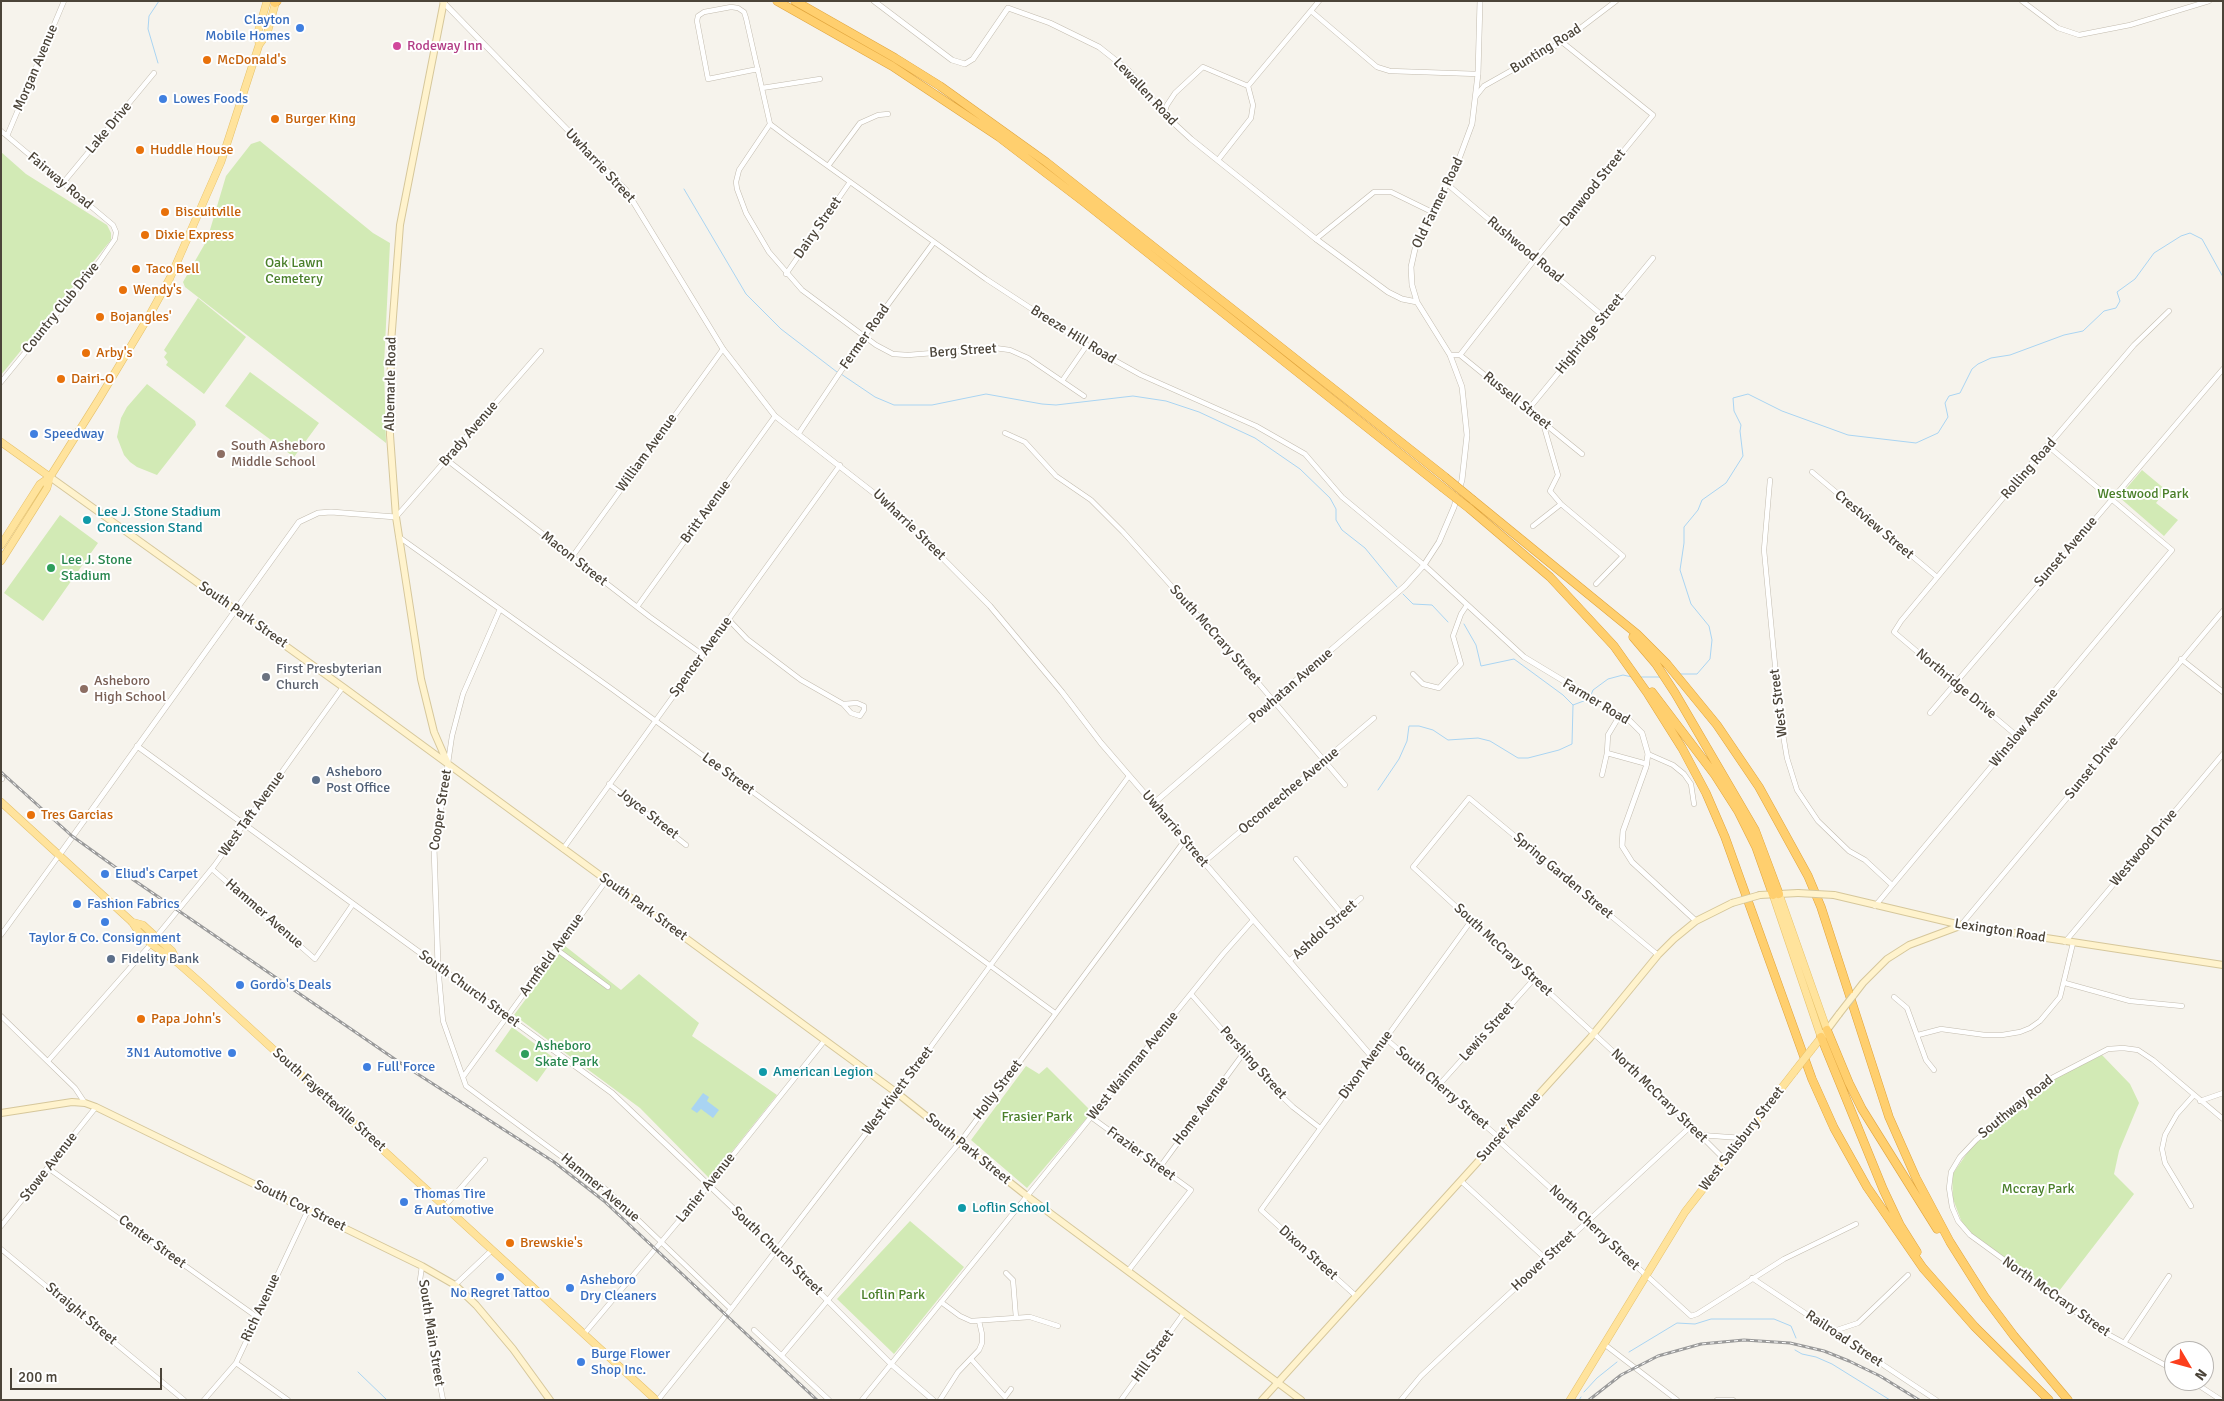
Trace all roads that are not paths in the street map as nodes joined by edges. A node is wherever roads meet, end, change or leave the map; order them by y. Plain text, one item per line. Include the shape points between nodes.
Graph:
1 (64, 1) edge
2 (267, 1) edge
3 (777, 1) edge
4 (795, 1) edge
5 (874, 1) edge
6 (1319, 1) edge
7 (1480, 1) edge
8 (1616, 1) edge
9 (2022, 1) edge
10 (2209, 1) edge
11 (276, 2) edge
12 (443, 2) edge
13 (1311, 11) junction
14 (1562, 42) junction
15 (260, 45) junction
16 (758, 70) junction
17 (154, 73) dead end
18 (1478, 74) junction
19 (820, 79) dead end
20 (1248, 86) junction
21 (762, 88) junction
22 (1476, 96) junction
23 (1164, 113) junction
24 (888, 114) dead end
25 (770, 124) junction
26 (1, 131) edge
27 (7, 136) junction
28 (1218, 160) junction
29 (828, 166) junction
30 (850, 182) junction
31 (63, 183) junction
32 (1447, 184) junction
33 (1432, 212) junction
34 (116, 232) joint
35 (1316, 240) junction
36 (934, 242) junction
37 (1653, 258) dead end
38 (1535, 259) junction
39 (786, 274) junction
40 (1418, 302) junction
41 (2169, 310) dead end
42 (1603, 316) junction
43 (864, 337) junction
44 (1087, 345) junction
45 (722, 349) junction
46 (541, 351) dead end
47 (1460, 354) junction
48 (1450, 355) junction
49 (2223, 369) edge
50 (1062, 381) junction
51 (1, 382) edge
52 (1084, 396) dead end
53 (1527, 411) junction
54 (775, 416) junction
55 (1543, 423) junction
56 (1005, 433) dead end
57 (799, 434) junction
58 (1, 442) edge
59 (2048, 446) junction
60 (1582, 454) dead end
61 (447, 460) junction
62 (840, 465) junction
63 (1812, 472) dead end
64 (50, 477) junction
65 (1770, 480) dead end
66 (2112, 499) junction
67 (1561, 504) junction
68 (396, 517) junction
69 (1533, 526) dead end
70 (399, 537) junction
71 (1, 545) edge
72 (572, 557) junction
73 (1, 561) edge
74 (1424, 565) junction
75 (1937, 577) junction
76 (1596, 584) dead end
77 (1467, 605) junction
78 (637, 607) junction
79 (1606, 608) junction
80 (500, 609) junction
81 (235, 610) junction
82 (2223, 611) edge
83 (729, 620) junction
84 (1894, 632) joint
85 (1614, 646) junction
86 (703, 655) junction
87 (2181, 659) junction
88 (1413, 674) dead end
89 (1955, 683) junction
90 (344, 688) junction
91 (2223, 692) edge
92 (1273, 701) junction
93 (843, 704) junction
94 (1930, 713) dead end
95 (1620, 715) junction
96 (1374, 718) dead end
97 (655, 721) junction
98 (2017, 736) junction
99 (138, 746) junction
100 (1607, 753) junction
101 (1648, 754) junction
102 (2223, 754) edge
103 (1325, 761) junction
104 (1647, 764) junction
105 (448, 765) junction
106 (1602, 775) dead end
107 (1129, 776) junction
108 (609, 784) junction
109 (1345, 785) dead end
110 (1, 802) edge
111 (1154, 803) junction
112 (1694, 804) dead end
113 (244, 825) junction
114 (1185, 840) junction
115 (686, 844) dead end
116 (562, 849) junction
117 (60, 854) junction
118 (1296, 859) dead end
119 (1203, 863) junction
120 (1413, 866) joint
121 (212, 869) junction
122 (606, 881) junction
123 (1892, 885) junction
124 (1776, 894) junction
125 (1361, 898) dead end
126 (352, 904) junction
127 (1875, 906) junction
128 (1342, 914) junction
129 (1253, 920) junction
130 (1470, 921) junction
131 (1696, 921) junction
132 (134, 925) junction
133 (1961, 925) junction
134 (1, 935) edge
135 (156, 937) junction
136 (2065, 942) junction
137 (2073, 943) junction
138 (151, 944) junction
139 (556, 949) junction
140 (1658, 955) junction
141 (176, 960) junction
142 (1289, 962) junction
143 (2223, 965) edge
144 (438, 966) junction
145 (990, 966) junction
146 (1534, 980) junction
147 (2064, 983) junction
148 (608, 987) dead end
149 (1191, 994) junction
150 (1894, 997) dead end
151 (2182, 1006) dead end
152 (1055, 1013) junction
153 (1, 1016) edge
154 (507, 1016) junction
155 (1827, 1030) junction
156 (1593, 1034) junction
157 (1918, 1035) junction
158 (1821, 1037) junction
159 (1385, 1038) junction
160 (825, 1040) junction
161 (1243, 1054) junction
162 (1372, 1057) junction
163 (48, 1061) junction
164 (1934, 1070) dead end
165 (463, 1077) junction
166 (1439, 1085) junction
167 (897, 1093) junction
168 (2223, 1094) edge
169 (2194, 1095) junction
170 (2200, 1100) junction
171 (85, 1103) junction
172 (96, 1107) junction
173 (1, 1113) edge
174 (1091, 1117) junction
175 (2223, 1119) edge
176 (1691, 1126) junction
177 (1320, 1128) junction
178 (1700, 1135) junction
179 (1742, 1138) junction
180 (1498, 1139) junction
181 (960, 1142) junction
182 (485, 1160) dead end
183 (1725, 1160) junction
184 (1160, 1167) junction
185 (48, 1168) junction
186 (1461, 1181) junction
187 (709, 1185) junction
188 (1027, 1196) junction
189 (445, 1206) junction
190 (2191, 1206) dead end
191 (1952, 1207) joint
192 (308, 1210) junction
193 (1261, 1210) joint
194 (1587, 1222) junction
195 (1856, 1224) dead end
196 (1, 1226) edge
197 (661, 1242) junction
198 (1, 1249) edge
199 (492, 1250) junction
200 (777, 1250) junction
201 (1546, 1259) junction
202 (422, 1266) junction
203 (1128, 1271) junction
204 (1006, 1272) dead end
205 (1908, 1275) dead end
206 (1645, 1276) junction
207 (2170, 1276) dead end
208 (1752, 1278) junction
209 (455, 1285) junction
210 (1946, 1294) junction
211 (1356, 1296) junction
212 (1986, 1299) junction
213 (828, 1300) junction
214 (941, 1302) junction
215 (731, 1309) junction
216 (1184, 1313) junction
217 (257, 1317) junction
218 (1016, 1318) junction
219 (979, 1321) junction
220 (1058, 1326) dead end
221 (754, 1330) dead end
222 (1831, 1332) junction
223 (584, 1334) junction
224 (2124, 1343) junction
225 (1604, 1344) junction
226 (782, 1356) junction
227 (971, 1359) junction
228 (236, 1362) junction
229 (891, 1364) junction
230 (2164, 1365) edge
231 (1278, 1382) junction
232 (1011, 1388) dead end
233 (2207, 1391) edge
234 (184, 1400) edge
235 (204, 1400) edge
236 (288, 1400) edge
237 (442, 1400) edge
238 (550, 1400) edge
239 (657, 1400) edge
240 (829, 1400) edge
241 (862, 1400) edge
242 (933, 1400) edge
243 (940, 1400) edge
244 (1121, 1400) edge
245 (1262, 1400) edge
246 (1301, 1400) edge
247 (1401, 1400) edge
248 (1570, 1400) edge
249 (1677, 1400) edge
250 (1717, 1400) edge
251 (1733, 1400) edge
252 (1936, 1400) edge
253 (2049, 1400) edge
254 (2068, 1400) edge
255 (2221, 1400) edge

1 - 27 street, Morgan Avenue
2 - 15 main road via 258,32
3 - 85 highway, bridge via 892,66 999,137 1084,202 1470,509 1550,577
4 - 79 highway, bridge via 918,72 1046,162
5 - 23 street, Lewallen Road via 952,60 965,64 973,60 1008,8 1038,19 1112,56
6 - 13 street
7 - 18 street, Old Farmer Road
8 - 14 street, Bunting Road
9 - 10 street via 2058,28 2079,34 2130,26
11 - 15 main road via 267,34
12 - 45 street, Uwharrie Street via 626,190
12 - 68 main road, Albemarle Road via 397,252 390,361 390,435
13 - 18 street via 1377,67 1390,71
13 - 20 street
14 - 22 street, Bunting Road via 1484,86
14 - 38 street, Danwood Street via 1653,115
15 - 64 main road via 221,162 176,266 136,339
16 - 16 street via 744,12 731,6 698,16 708,79
16 - 21 street
17 - 31 street, Lake Drive
18 - 22 street, Old Farmer Road
19 - 21 street
20 - 23 street via 1203,68 1175,92
20 - 28 street via 1251,118
21 - 25 street
22 - 32 street, Old Farmer Road via 1468,138
23 - 28 street, Lewallen Road
24 - 29 street via 860,124
25 - 29 street, Breeze Hill Road
25 - 39 street, Berg Street via 743,164 736,182 746,213
26 - 27 street, Fairway Road
27 - 31 street, Fairway Road
28 - 35 street, Lewallen Road
29 - 30 street, Breeze Hill Road
30 - 36 street, Breeze Hill Road
30 - 39 street, Dairy Street
31 - 34 street, Fairway Road via 114,226
32 - 33 street, Old Farmer Road
32 - 38 street, Rushwood Road
33 - 35 street via 1391,192 1374,192
33 - 40 street, Old Farmer Road via 1415,249 1411,267
34 - 51 street, Country Club Drive via 115,239 99,262
35 - 40 street, Lewallen Road via 1388,292
36 - 43 street, Fermer Road
36 - 44 street, Breeze Hill Road
37 - 42 street, Highridge Street
38 - 42 street, Rushwood Road
38 - 47 street, Danwood Street
39 - 43 street, Berg Street
40 - 48 street, Old Farmer Road
41 - 59 street, Rolling Road via 2134,345
42 - 53 street, Highridge Street
43 - 50 street, Berg Street via 885,351 900,355 995,348 1010,350
43 - 57 street, Fermer Road
44 - 50 street
44 - 74 street, Breeze Hill Road via 1141,375 1256,426 1305,454 1342,497
45 - 54 street, Uwharrie Street
45 - 72 street, William Avenue
46 - 61 street, Brady Avenue
47 - 48 street
47 - 53 street, Russell Street
48 - 74 street, Old Farmer Road via 1466,409 1465,456 1454,507 1439,542
49 - 66 street, Sunset Avenue
50 - 52 street, Berg Street
53 - 55 street, Russell Street
54 - 57 street, Uwharrie Street
54 - 78 street, Britt Avenue
55 - 60 street, Russell Street
55 - 67 street via 1558,475 1550,491
56 - 92 street, South McCrary Street via 1024,442 1056,476 1090,500 1123,532
57 - 62 street, Uwharrie Street
58 - 64 main road, South Park Street
59 - 66 street
59 - 75 street, Rolling Road
61 - 68 street, Brady Avenue
61 - 72 street, Macon Street
62 - 83 street, Spencer Avenue
62 - 107 street, Uwharrie Street via 893,508 990,606
63 - 75 street, Crestview Street
64 - 71 main road via 40,484
64 - 73 main road via 47,488
64 - 81 main road, South Park Street
65 - 123 street, West Street via 1764,550 1787,758 1797,790 1818,821
66 - 89 street, Sunset Avenue
66 - 98 street, Winslow Avenue via 2172,550
67 - 69 street
67 - 76 street via 1623,556
68 - 70 main road, Albemarle Road
68 - 81 street via 331,512 309,516 290,533
70 - 80 street, Lee Street
70 - 105 main road, Albemarle Road via 426,704
72 - 78 street, Macon Street
74 - 77 street, Farmer Road
74 - 92 street, Powhatan Avenue via 1390,600
75 - 84 street, Rolling Road
77 - 88 street via 1453,636 1461,664 1439,688 1423,684
77 - 95 street, Farmer Road via 1524,657
78 - 86 street, Macon Street
79 - 124 highway via 1656,664 1675,693 1755,830
79 - 212 highway via 1666,664 1706,711 1782,825 1821,907 1893,1126 1950,1242
80 - 97 street, Lee Street
80 - 105 street, Cooper Street via 460,703
81 - 90 main road, South Park Street
81 - 99 street
82 - 87 street, Sunset Drive
83 - 86 street, Spencer Avenue
83 - 93 street via 801,680
84 - 89 street, Northridge Drive
85 - 124 highway via 1715,775 1738,811
85 - 210 highway via 1677,740 1706,793 1725,837 1812,1079 1834,1128 1892,1225
86 - 97 street, Spencer Avenue
87 - 91 street
87 - 133 street, Sunset Drive
89 - 94 street, Sunset Avenue
89 - 98 street, Northridge Drive
90 - 105 main road, South Park Street
90 - 113 street, West Taft Avenue
92 - 103 street, South McCrary Street
92 - 111 street, Powhatan Avenue
93 - 93 street via 847,711 858,716 864,710 864,706 857,703
95 - 100 street via 1608,735
95 - 101 street, Farmer Road via 1642,733
96 - 103 street, Occoneechee Avenue
97 - 108 street, Spencer Avenue
97 - 145 street, Lee Street
98 - 123 street, Winslow Avenue
99 - 113 street, South Church Street
99 - 117 street
100 - 104 street
100 - 106 street
101 - 104 street, Farmer Road
101 - 112 street via 1673,765 1684,774 1691,784
102 - 136 street, Westwood Drive
103 - 109 street, South McCrary Street
103 - 119 street, Occoneechee Avenue
104 - 131 street, Farmer Road via 1623,831 1622,846 1632,862
105 - 116 main road, South Park Street
105 - 144 street, Cooper Street via 434,848
107 - 111 street, Uwharrie Street
107 - 145 street, West Kivett Street
108 - 115 street, Joyce Street
108 - 116 street, Spencer Avenue
110 - 117 main road, South Fayetteville Street
111 - 114 street, Uwharrie Street
113 - 121 street, West Taft Avenue
113 - 126 street, South Church Street
114 - 119 street, Uwharrie Street
114 - 152 street, Holly Street
116 - 122 main road, South Park Street
117 - 132 main road, South Fayetteville Street
117 - 134 street
118 - 128 street
119 - 129 street, Uwharrie Street
120 - 130 street, South McCrary Street
120 - 140 street, Spring Garden Street via 1469,798
121 - 126 street, Hammer Avenue via 315,959
121 - 135 street, West Taft Avenue
122 - 139 street, Armfield Avenue
122 - 160 main road, South Park Street
123 - 127 street, Winslow Avenue
124 - 127 main road, Lexington Road, bridge via 1834,894
124 - 131 main road, Sunset Avenue, bridge via 1732,903
124 - 155 main road
124 - 158 main road
125 - 128 street, Ashdol Street
126 - 144 street, South Church Street
127 - 133 main road, Lexington Road
128 - 142 street, Ashdol Street
129 - 142 street, Uwharrie Street
129 - 149 street, West Wainman Avenue
130 - 146 street, South McCrary Street
130 - 159 street, Dixon Avenue
131 - 140 main road, Sunset Avenue
132 - 135 main road via 143,925
132 - 138 main road, South Fayetteville Street
133 - 136 main road, Lexington Road
133 - 155 main road, West Salisbury Street, bridge via 1909,945 1888,960 1863,984
135 - 141 main road via 172,951
136 - 137 main road, Lexington Road
137 - 143 main road, Lexington Road
137 - 147 street
138 - 141 main road, South Fayetteville Street
138 - 163 street
139 - 148 street
139 - 154 street, Armfield Avenue
140 - 156 main road, Sunset Avenue
141 - 189 main road, South Fayetteville Street
142 - 162 street, Uwharrie Street
144 - 154 street, South Church Street
144 - 165 street, Cooper Street via 443,1021
145 - 152 street, Lee Street
145 - 167 street, West Kivett Street
146 - 156 street, South McCrary Street
146 - 166 street, Lewis Street
147 - 151 street via 2130,1001
147 - 157 street via 2052,1008 2040,1021 2020,1032 1985,1035 1941,1030
149 - 161 street, Pershing Street
149 - 174 street, West Wainman Avenue
150 - 157 street via 1907,1008
152 - 181 street, Holly Street
153 - 163 street
154 - 165 street, Armfield Avenue
154 - 187 street, South Church Street via 612,1093
155 - 158 main road, West Salisbury Street
155 - 212 highway via 1862,1109 1945,1241
156 - 176 street, North McCrary Street
156 - 180 main road, Sunset Avenue
157 - 164 street via 1926,1060
158 - 179 main road, West Salisbury Street, bridge
158 - 210 highway via 1891,1207
159 - 162 street, Dixon Avenue
159 - 166 street, South Cherry Street
160 - 167 main road, South Park Street
160 - 187 street, Lanier Avenue
161 - 177 street, Pershing Street via 1286,1100
161 - 184 street, Home Avenue
162 - 177 street, Dixon Avenue
163 - 171 street
165 - 197 street, Hammer Avenue via 466,1086 608,1191
166 - 180 street, South Cherry Street
167 - 181 main road, South Park Street
167 - 200 street, West Kivett Street
168 - 170 street
169 - 170 street, Southway Road
169 - 190 street via 2177,1114 2165,1135 2162,1149 2165,1163
169 - 191 street, Southway Road via 2138,1050 2108,1049 2048,1080 1976,1140 1951,1172
170 - 175 street, Southway Road
171 - 172 main road, South Cox Street
171 - 173 main road, South Cox Street via 72,1102
172 - 185 street, Stowe Avenue
172 - 192 main road, South Cox Street
174 - 184 street, Frazier Street
174 - 188 street, West Wainman Avenue
176 - 178 street, North McCrary Street
176 - 194 street, Hoover Street
177 - 193 street, Dixon Avenue
178 - 179 street
178 - 183 street, North McCrary Street
179 - 183 main road, West Salisbury Street
180 - 186 main road, Sunset Avenue
180 - 194 street, North Cherry Street
181 - 188 main road, South Park Street
181 - 213 street, Holly Street
182 - 189 street
183 - 206 main road, West Salisbury Street via 1685,1212
184 - 203 street, Frazier Street via 1191,1190
185 - 196 street, Stowe Avenue
185 - 217 street, Center Street
186 - 201 street
186 - 211 main road, Sunset Avenue
187 - 197 street, Lanier Avenue
187 - 200 street, South Church Street
188 - 203 main road, South Park Street
188 - 214 street, West Wainman Avenue
189 - 199 main road, South Fayetteville Street
191 - 224 street, North McCrary Street via 1958,1221 1970,1235 2102,1331
192 - 202 main road, South Cox Street
192 - 217 street, Rich Avenue
193 - 211 street, Dixon Street
194 - 201 street, Hoover Street
194 - 206 street, North Cherry Street
195 - 208 street
197 - 215 street, Hammer Avenue
197 - 223 street, Lanier Avenue
198 - 234 street, Straight Street
199 - 209 street
199 - 223 main road, South Fayetteville Street
200 - 213 street, South Church Street
200 - 215 street, West Kivett Street
201 - 247 street, Hoover Street via 1434,1364
202 - 209 main road, South Cox Street
202 - 237 street, South Main Street via 420,1280
203 - 216 main road, South Park Street
204 - 218 street via 1013,1280
205 - 222 street via 1858,1323
206 - 208 street, North Cherry Street via 1691,1316
206 - 225 main road, West Salisbury Street
207 - 224 street
208 - 222 street, Railroad Street
209 - 238 main road, South Cox Street via 501,1334
210 - 253 highway via 1974,1327
211 - 231 main road, Sunset Avenue
212 - 254 highway
213 - 226 street, Holly Street
213 - 229 street, South Church Street
214 - 219 street via 960,1316
214 - 229 street, West Wainman Avenue
215 - 239 street, West Kivett Street
216 - 231 main road, South Park Street
216 - 244 street, Hill Street
217 - 228 street, Rich Avenue
218 - 219 street
218 - 220 street via 1030,1317
219 - 227 street via 982,1343
221 - 226 street
222 - 252 street, Railroad Street
223 - 239 main road, South Fayetteville Street
224 - 230 street, North McCrary Street
225 - 248 main road, West Salisbury Street
225 - 249 street
226 - 240 street
227 - 232 street via 1005,1397
227 - 243 street via 958,1372
228 - 235 street, Rich Avenue
228 - 236 street
229 - 241 street, West Wainman Avenue
229 - 242 street, South Church Street
231 - 245 main road, Sunset Avenue
231 - 246 main road, South Park Street
233 - 255 street
250 - 251 street

